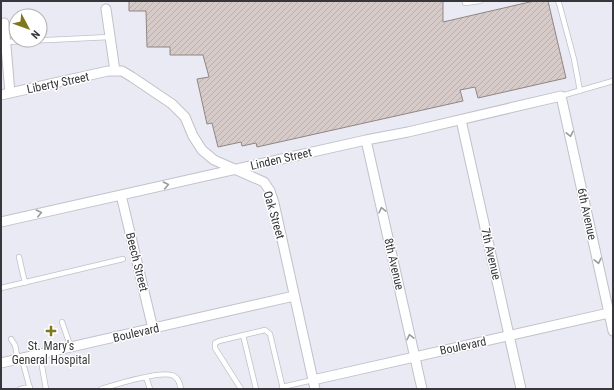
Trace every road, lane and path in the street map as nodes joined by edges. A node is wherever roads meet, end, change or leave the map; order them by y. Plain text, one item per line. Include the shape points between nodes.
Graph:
1 (480, 1) edge
2 (558, 1) edge
3 (465, 3) dead end
4 (106, 9) dead end
5 (4, 23) dead end
6 (110, 37) junction
7 (6, 42) junction
8 (115, 71) junction
9 (613, 81) edge
10 (580, 91) junction
11 (5, 94) edge
12 (561, 96) junction
13 (461, 120) junction
14 (366, 140) junction
15 (235, 170) junction
16 (121, 195) junction
17 (1, 222) edge
18 (19, 257) dead end
19 (124, 259) dead end
20 (25, 283) junction
21 (1, 288) edge
22 (294, 296) junction
23 (611, 313) edge
24 (62, 322) dead end
25 (153, 329) junction
26 (613, 331) edge
27 (243, 335) junction
28 (509, 336) junction
29 (11, 339) dead end
30 (72, 348) junction
31 (40, 355) junction
32 (415, 356) junction
33 (20, 359) junction
34 (1, 363) edge
35 (146, 377) junction
36 (313, 380) junction
37 (30, 388) edge
38 (283, 388) edge
39 (20, 389) edge
40 (46, 389) edge
41 (101, 389) edge
42 (150, 389) edge
43 (181, 389) edge
44 (241, 389) edge
45 (256, 389) edge
46 (315, 389) edge
47 (422, 389) edge
48 (521, 389) edge

1 - 3 lane
2 - 10 lane
4 - 6 street
5 - 7 street
6 - 7 lane
6 - 8 street
7 - 11 street
8 - 11 street, Liberty Street
8 - 15 street, Oak Street via 132,76 172,104 185,117 202,150 214,160
9 - 10 lane
10 - 12 lane
12 - 13 street, Linden Street
12 -> 23 street, 6th Avenue
13 - 14 street, Linden Street
13 - 28 street, 7th Avenue
14 - 15 street, Linden Street
32 -> 14 street, 8th Avenue
16 -> 15 street, Linden Street
15 - 22 street, Oak Street via 264,182 270,191
17 -> 16 street, Linden Street
16 - 25 street, Beech Street
18 - 20 lane
19 - 20 lane
20 - 21 lane
22 - 25 street, Boulevard
22 - 36 street, Oak Street
23 - 26 street, 6th Avenue
23 - 28 street, Boulevard
24 - 30 lane
25 - 30 street, Boulevard
27 - 38 lane via 265,330 270,334
27 - 44 lane via 215,343 215,348
27 - 45 lane
28 - 32 street, Boulevard
28 - 48 street, 7th Avenue
29 - 33 lane
30 - 31 street, Boulevard
31 - 33 street, Boulevard
31 - 40 lane
32 - 36 street, Boulevard
32 - 47 street, 8th Avenue
33 - 34 street, Boulevard
33 - 37 lane
35 - 41 lane
35 - 42 lane
35 - 43 lane via 173,375 178,379
36 - 38 lane
36 - 46 street, Oak Street
37 - 39 lane

